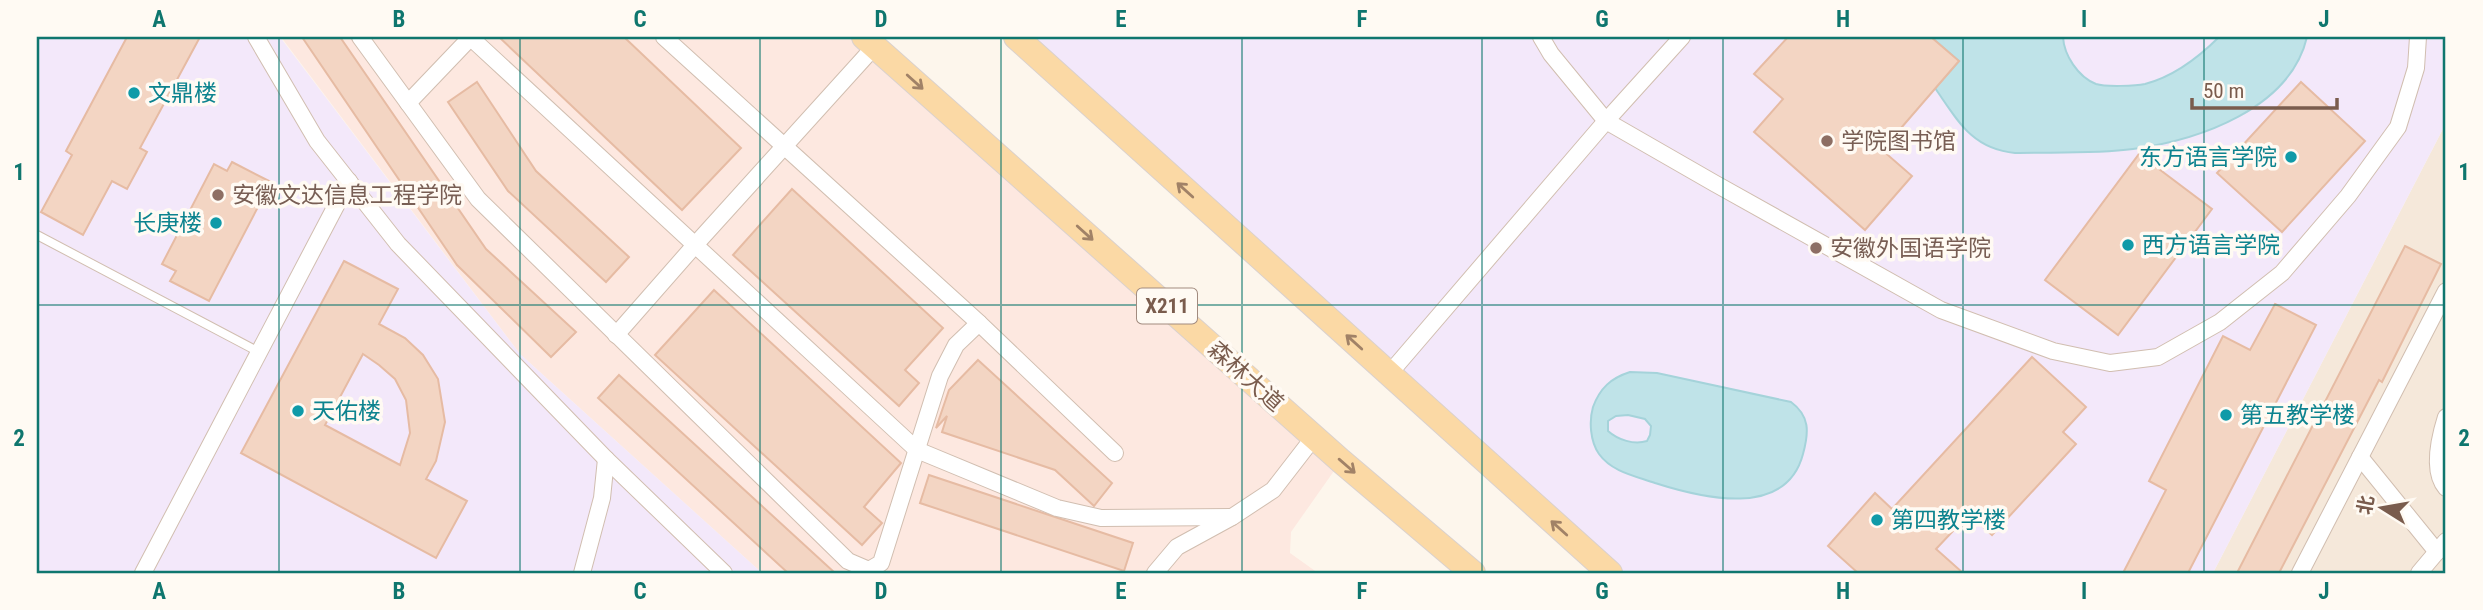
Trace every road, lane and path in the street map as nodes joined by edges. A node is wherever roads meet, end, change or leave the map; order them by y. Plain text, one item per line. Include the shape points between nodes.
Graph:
1 (256, 37) edge
2 (360, 37) edge
3 (471, 37) edge
4 (664, 37) edge
5 (1016, 37) edge
6 (1541, 37) edge
7 (1682, 37) edge
8 (2418, 37) edge
9 (870, 42) edge
10 (408, 103) junction
11 (1606, 121) junction
12 (785, 147) junction
13 (349, 181) junction
14 (37, 235) edge
15 (695, 245) junction
16 (2446, 291) edge
17 (979, 323) junction
18 (616, 335) junction
19 (259, 352) junction
20 (1389, 374) junction
21 (2446, 417) edge
22 (1314, 437) junction
23 (917, 450) junction
24 (1115, 453) dead end
25 (2360, 457) junction
26 (606, 459) junction
27 (2446, 488) edge
28 (1232, 517) junction
29 (2442, 547) edge
30 (144, 573) edge
31 (582, 573) edge
32 (724, 573) edge
33 (1155, 573) edge
34 (1473, 573) edge
35 (1610, 573) edge
36 (2301, 573) edge
37 (2420, 573) edge

1 - 13 street via 317,141
2 - 10 street
3 - 10 street
3 - 15 street
4 - 12 street
20 -> 5 main road
6 - 11 street
7 - 11 street
8 - 11 street via 2417,68 2398,127 2348,196 2282,273 2220,322 2158,357 2110,363 2053,351 1941,310
9 - 12 street
9 -> 22 main road, 森林大道 / X211
10 - 18 street via 478,199
11 - 20 street
12 - 15 street
12 - 17 street
13 - 19 street
13 - 26 street via 398,244
14 - 19 lane
15 - 18 street
15 - 23 street
16 - 25 street
17 - 23 street via 956,345 940,376
17 - 24 street
18 - 23 street via 848,561 869,570 881,563
19 - 30 street
35 -> 20 main road
21 - 27 street via 2438,462
22 - 28 street via 1273,490
22 -> 34 main road, 森林大道 / X211
23 - 28 street via 1057,508 1101,519
25 - 29 street
25 - 36 street
26 - 31 street via 602,498
26 - 32 street
28 - 33 street via 1177,547
29 - 37 street

